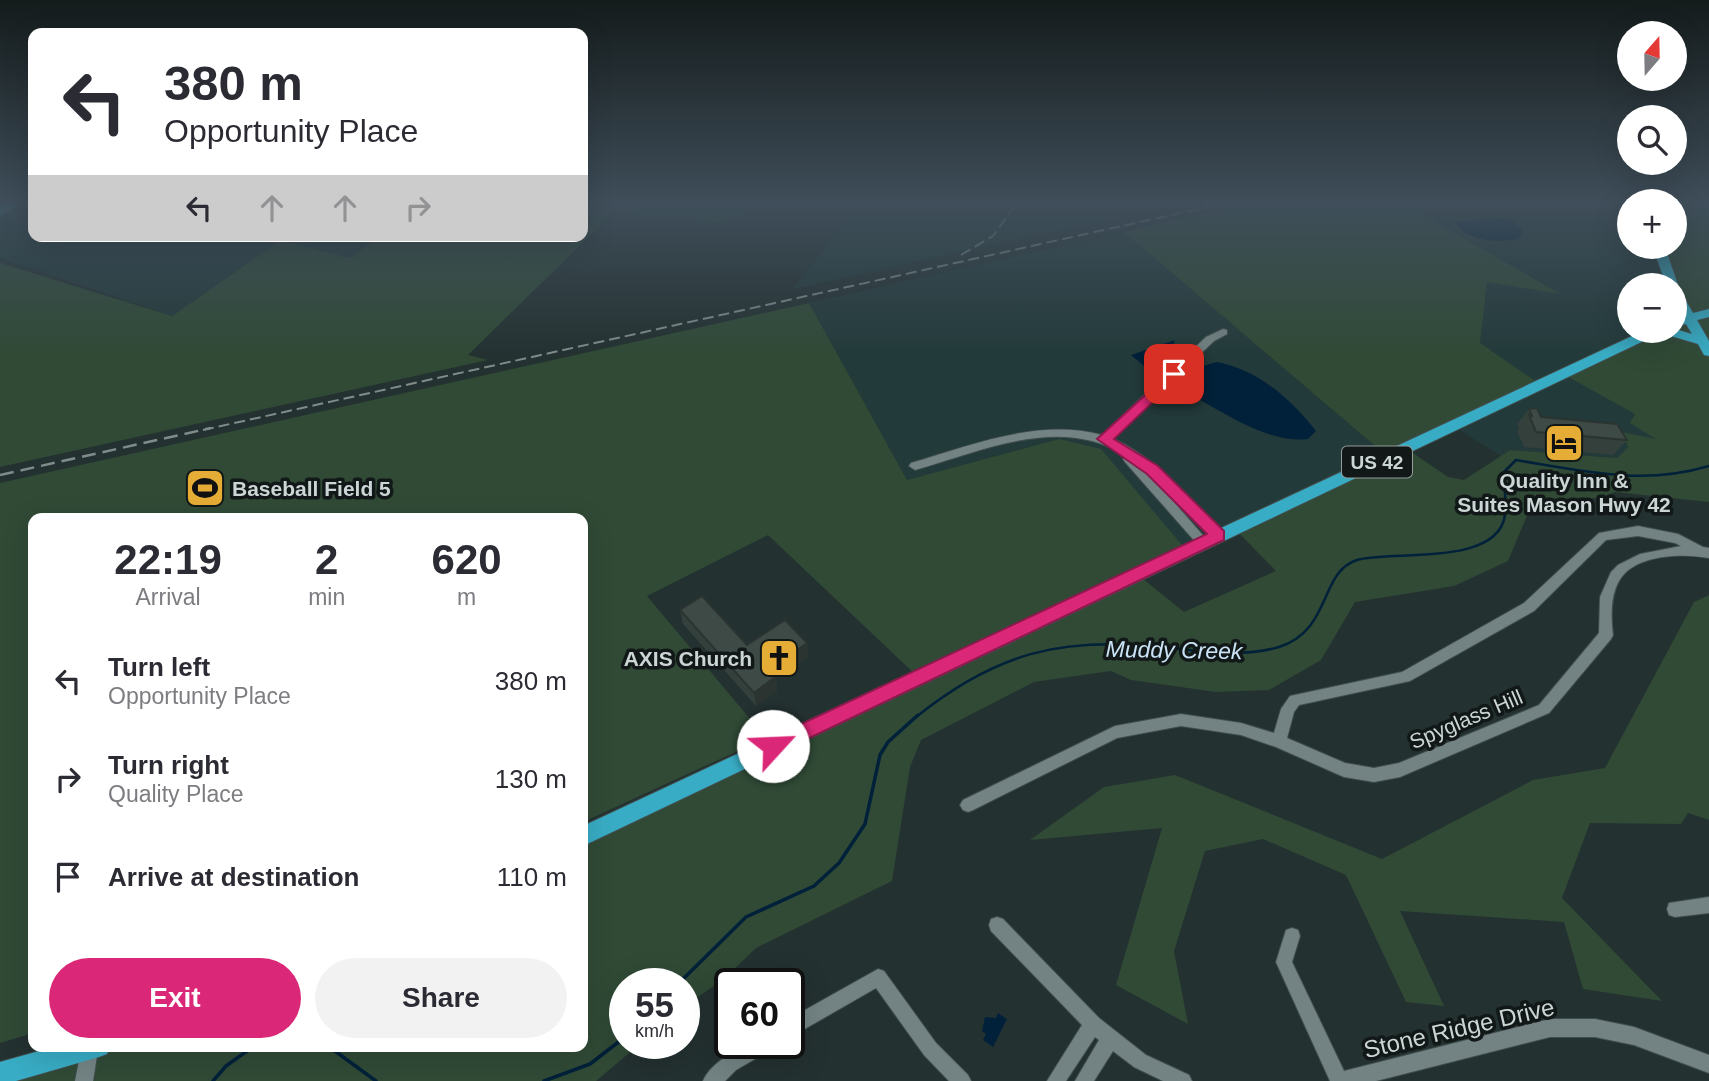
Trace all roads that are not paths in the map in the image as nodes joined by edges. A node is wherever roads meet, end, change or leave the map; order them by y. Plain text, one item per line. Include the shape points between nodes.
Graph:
1 (1709, 313) edge
2 (1688, 318) joint
3 (1223, 332) dead end
4 (1687, 339) edge
5 (1628, 343) edge
6 (1705, 347) edge
7 (1104, 439) junction
8 (915, 466) dead end
9 (1211, 539) junction
10 (1704, 552) edge
11 (1279, 741) junction
12 (968, 805) dead end
13 (588, 834) edge
14 (1709, 905) edge
15 (1675, 909) dead end
16 (997, 925) dead end
17 (1292, 936) dead end
18 (805, 1020) edge
19 (1093, 1024) junction
20 (1111, 1038) junction
21 (80, 1052) edge
22 (93, 1052) edge
23 (739, 1059) edge
24 (1709, 1064) edge
25 (0, 1074) edge
26 (84, 1081) edge
27 (712, 1081) edge
28 (962, 1081) edge
29 (1056, 1081) edge
30 (1084, 1081) edge
31 (1183, 1081) edge
32 (1340, 1081) edge

1 - 2 main road
2 - 6 main road
3 - 7 street
4 - 6 main road
5 - 9 main road, US 42
7 - 8 street via 1043,433
7 - 9 street via 1122,450
9 - 13 main road, US 42
10 - 11 street via 1652,533 1604,536 1530,607 1426,666 1405,677 1295,700
10 - 11 street, Spyglass Hill via 1655,553 1616,574 1604,607 1606,635 1545,709 1400,769 1374,775 1344,770
11 - 12 street, Spyglass Hill via 1213,723 1181,720 1136,726 1115,732
14 - 15 street
16 - 19 street
17 - 32 street via 1284,962
18 - 28 street via 877,977 930,1049
19 - 20 street
19 - 29 street
20 - 30 street
20 - 31 street via 1140,1061
21 - 25 main road
22 - 26 street
23 - 27 street
24 - 32 street, Stone Ridge Drive via 1595,1028 1550,1028

